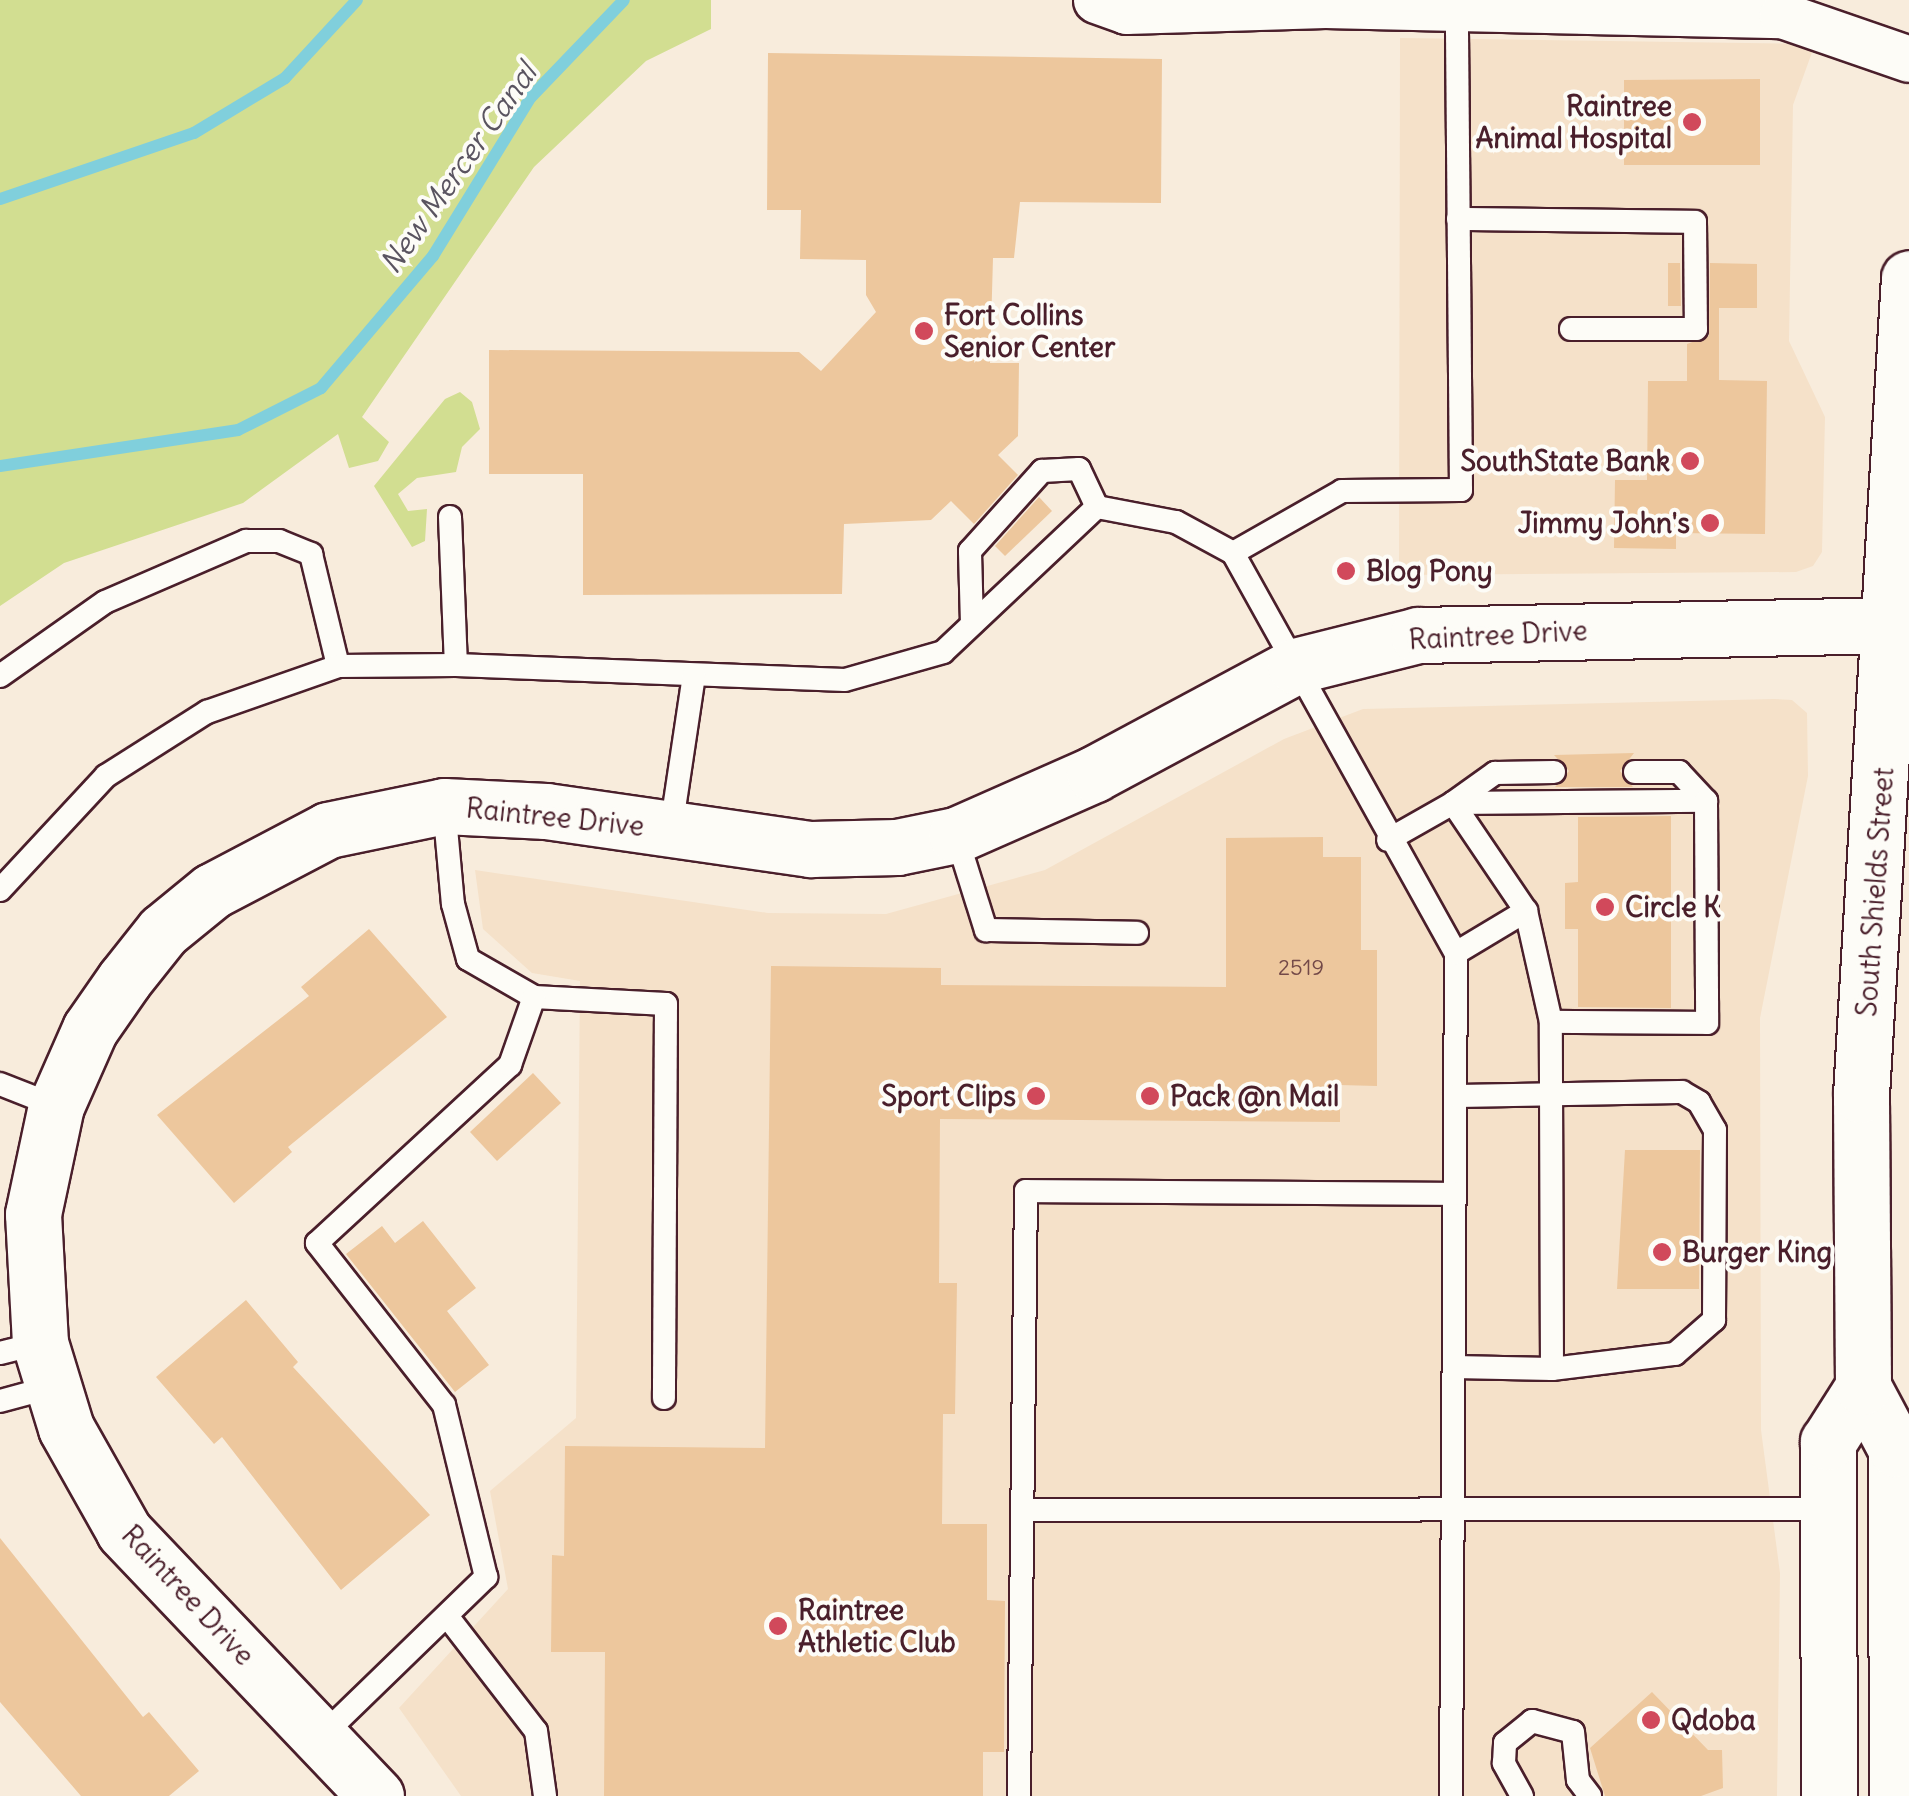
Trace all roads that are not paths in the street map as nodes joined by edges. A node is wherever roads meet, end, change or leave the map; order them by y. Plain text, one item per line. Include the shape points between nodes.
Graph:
1 (1096, 0) edge
2 (1828, 0) edge
3 (1322, 3) edge
4 (1456, 7) junction
5 (1782, 14) junction
6 (1909, 59) edge
7 (1458, 219) junction
8 (1909, 278) edge
9 (1571, 329) dead end
10 (1097, 508) junction
11 (450, 517) dead end
12 (1233, 553) junction
13 (972, 624) junction
14 (1904, 630) edge
15 (456, 664) junction
16 (338, 666) junction
17 (1295, 666) junction
18 (0, 676) edge
19 (694, 676) junction
20 (1554, 772) dead end
21 (1635, 772) dead end
22 (1706, 800) junction
23 (1453, 803) junction
24 (444, 806) junction
25 (671, 829) junction
26 (956, 835) junction
27 (1388, 840) junction
28 (0, 890) edge
29 (1526, 911) junction
30 (1137, 933) dead end
31 (1456, 953) junction
32 (534, 997) junction
33 (1550, 1022) junction
34 (0, 1084) edge
35 (1552, 1091) junction
36 (1455, 1096) junction
37 (56, 1106) junction
38 (1454, 1194) junction
39 (30, 1361) edge
40 (1454, 1367) junction
41 (1552, 1369) junction
42 (1863, 1387) junction
43 (664, 1398) dead end
44 (0, 1402) edge
45 (1827, 1509) junction
46 (1022, 1510) junction
47 (1452, 1510) junction
48 (446, 1616) junction
49 (324, 1734) junction
50 (376, 1796) edge
51 (545, 1796) edge
52 (1019, 1796) edge
53 (1451, 1796) edge
54 (1522, 1796) edge
55 (1590, 1796) edge
56 (1829, 1796) edge
57 (1872, 1796) edge
58 (1897, 1796) edge

1 - 3 street via 1126,10
2 - 5 street
3 - 4 street
4 - 5 street
4 - 7 lane
5 - 6 street
7 - 9 lane via 1695,222 1696,330
7 - 12 lane via 1461,490 1342,490
8 - 14 street, South Shields Street
10 - 12 lane via 1176,522
10 - 13 lane
10 - 13 lane via 1079,469 1042,471 970,552
11 - 15 lane
12 - 17 lane
13 - 19 lane via 943,652 845,680
14 - 17 street, Raintree Drive via 1418,635
14 - 42 street, South Shields Street via 1862,1095
15 - 16 lane
15 - 19 lane
16 - 18 lane via 311,554 279,541 246,541 105,602
16 - 28 lane via 277,682 149,744 106,776
17 - 26 street, Raintree Drive via 1094,774
17 - 27 lane
19 - 25 lane
20 - 23 lane via 1495,773
21 - 22 lane via 1679,772
22 - 23 lane
22 - 33 lane via 1706,1023
23 - 27 lane
23 - 29 lane
24 - 25 street, Raintree Drive
24 - 32 lane via 453,904 468,959
24 - 37 street, Raintree Drive via 328,830 212,891 163,931 124,980 90,1029
25 - 26 street, Raintree Drive via 811,849 897,847
26 - 30 lane via 986,930
27 - 31 lane
29 - 31 lane
29 - 33 lane
31 - 36 lane
32 - 43 lane via 666,1004
32 - 48 lane via 510,1065 318,1243 444,1405 486,1577
33 - 35 lane
34 - 37 lane
35 - 36 lane
35 - 41 lane
35 - 41 lane via 1682,1092 1699,1102 1715,1130 1715,1187 1714,1320 1695,1343 1674,1354
36 - 38 lane
37 - 39 street, Raintree Drive via 33,1214
38 - 40 lane
38 - 46 lane via 1026,1191
39 - 44 lane
39 - 49 street, Raintree Drive via 124,1531
40 - 41 lane
40 - 47 lane
42 - 45 street via 1828,1442
42 - 58 street, South Shields Street via 1896,1448
45 - 47 lane
45 - 56 street
45 - 57 street via 1864,1575
46 - 47 lane
46 - 52 lane
47 - 53 lane
48 - 49 lane
48 - 51 lane via 536,1731
49 - 50 street, Raintree Drive
54 - 55 lane via 1504,1763 1505,1743 1532,1721 1573,1732 1578,1780

